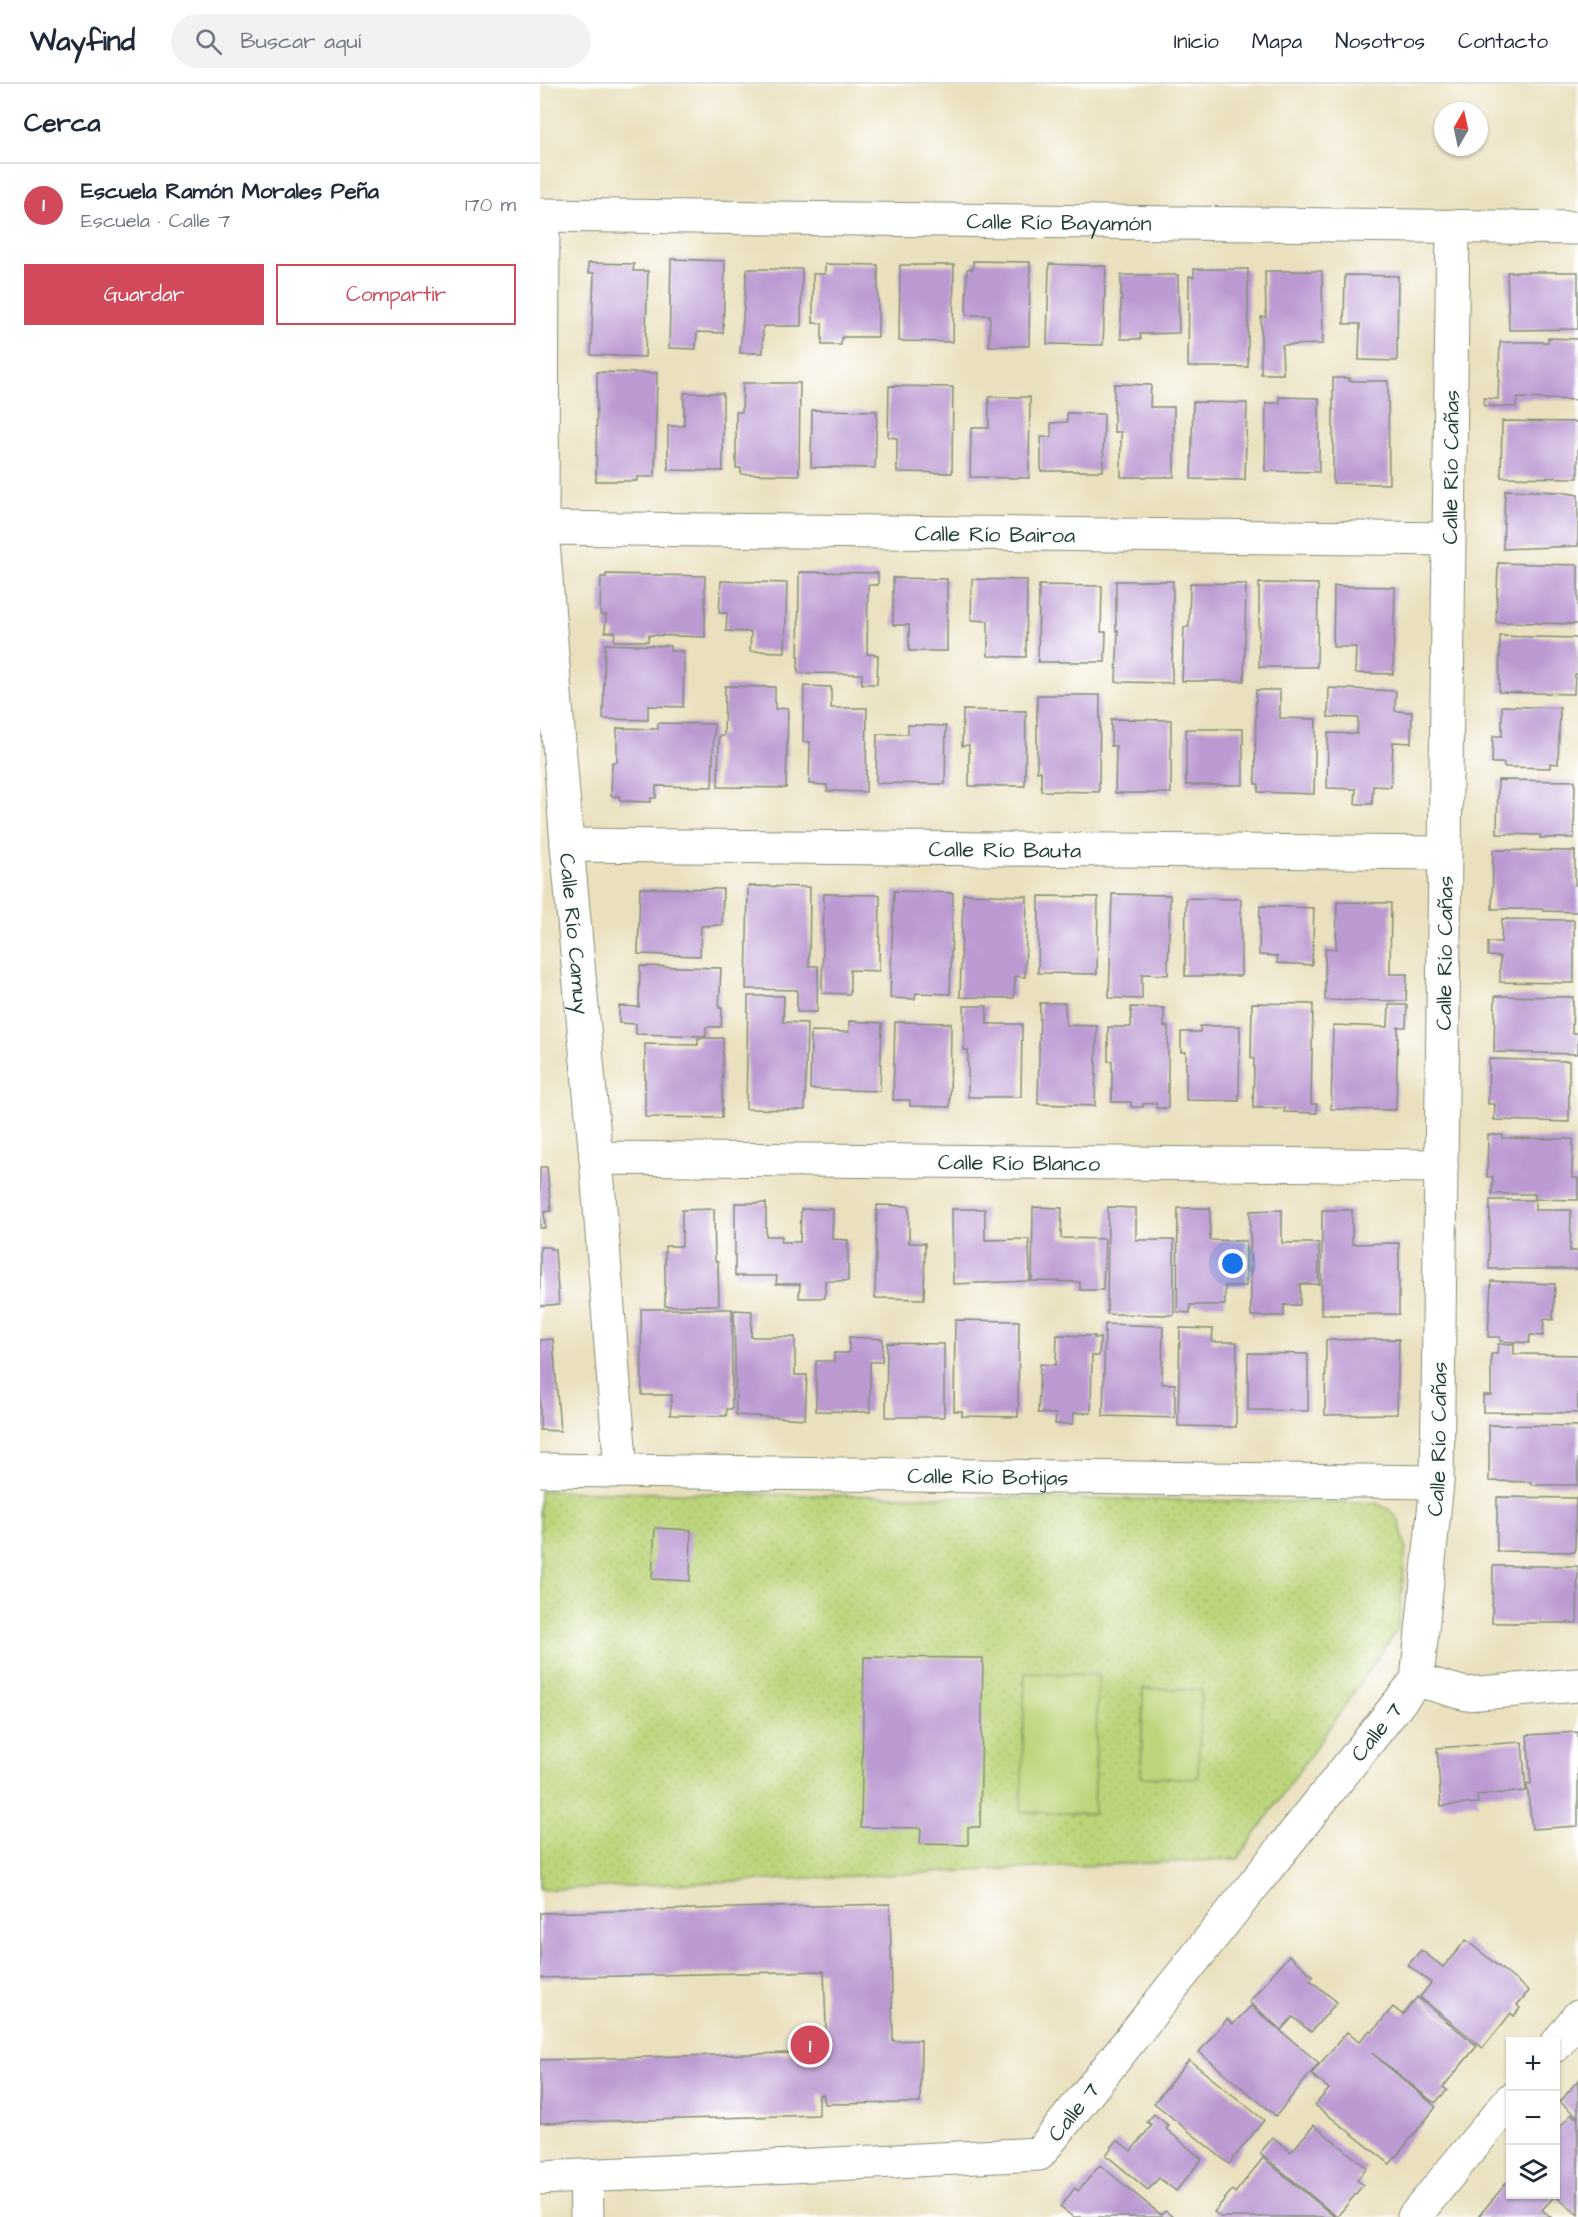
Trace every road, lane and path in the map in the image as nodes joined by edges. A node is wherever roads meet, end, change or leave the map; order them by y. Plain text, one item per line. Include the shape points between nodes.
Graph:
1 (542, 215) edge
2 (1453, 226) junction
3 (1578, 228) edge
4 (542, 528) junction
5 (1448, 539) junction
6 (567, 845) junction
7 (1444, 853) junction
8 (596, 1158) junction
9 (1441, 1166) junction
10 (540, 1470) edge
11 (621, 1471) junction
12 (1437, 1482) junction
13 (1417, 1680) junction
14 (1578, 1684) edge
15 (1578, 2017) edge
16 (1560, 2039) edge
17 (1506, 2105) edge
18 (540, 2178) edge
19 (586, 2178) junction
20 (587, 2217) edge
21 (1414, 2217) edge

1 - 2 street, Calle Río Bayamón
1 - 4 street, Calle Río Camuy
2 - 3 street, Calle Río Bayamón
2 - 5 street, Calle Río Cañas
4 - 5 street, Calle Río Bairoa
4 - 6 street, Calle Río Camuy
5 - 7 street, Calle Río Cañas
6 - 7 street, Calle Río Bauta
6 - 8 street, Calle Río Camuy
7 - 9 street, Calle Río Cañas
8 - 9 street, Calle Río Blanco
8 - 11 street, Calle Río Camuy
9 - 12 street, Calle Río Cañas
10 - 11 street, Calle Río Botijas
11 - 12 street, Calle Río Botijas
12 - 13 street, Calle Río Cañas
13 - 14 street via 1466,1694
13 - 19 street, Calle 7 via 1039,2154
15 - 16 street
17 - 21 street
18 - 19 street, Calle 7
19 - 20 street

